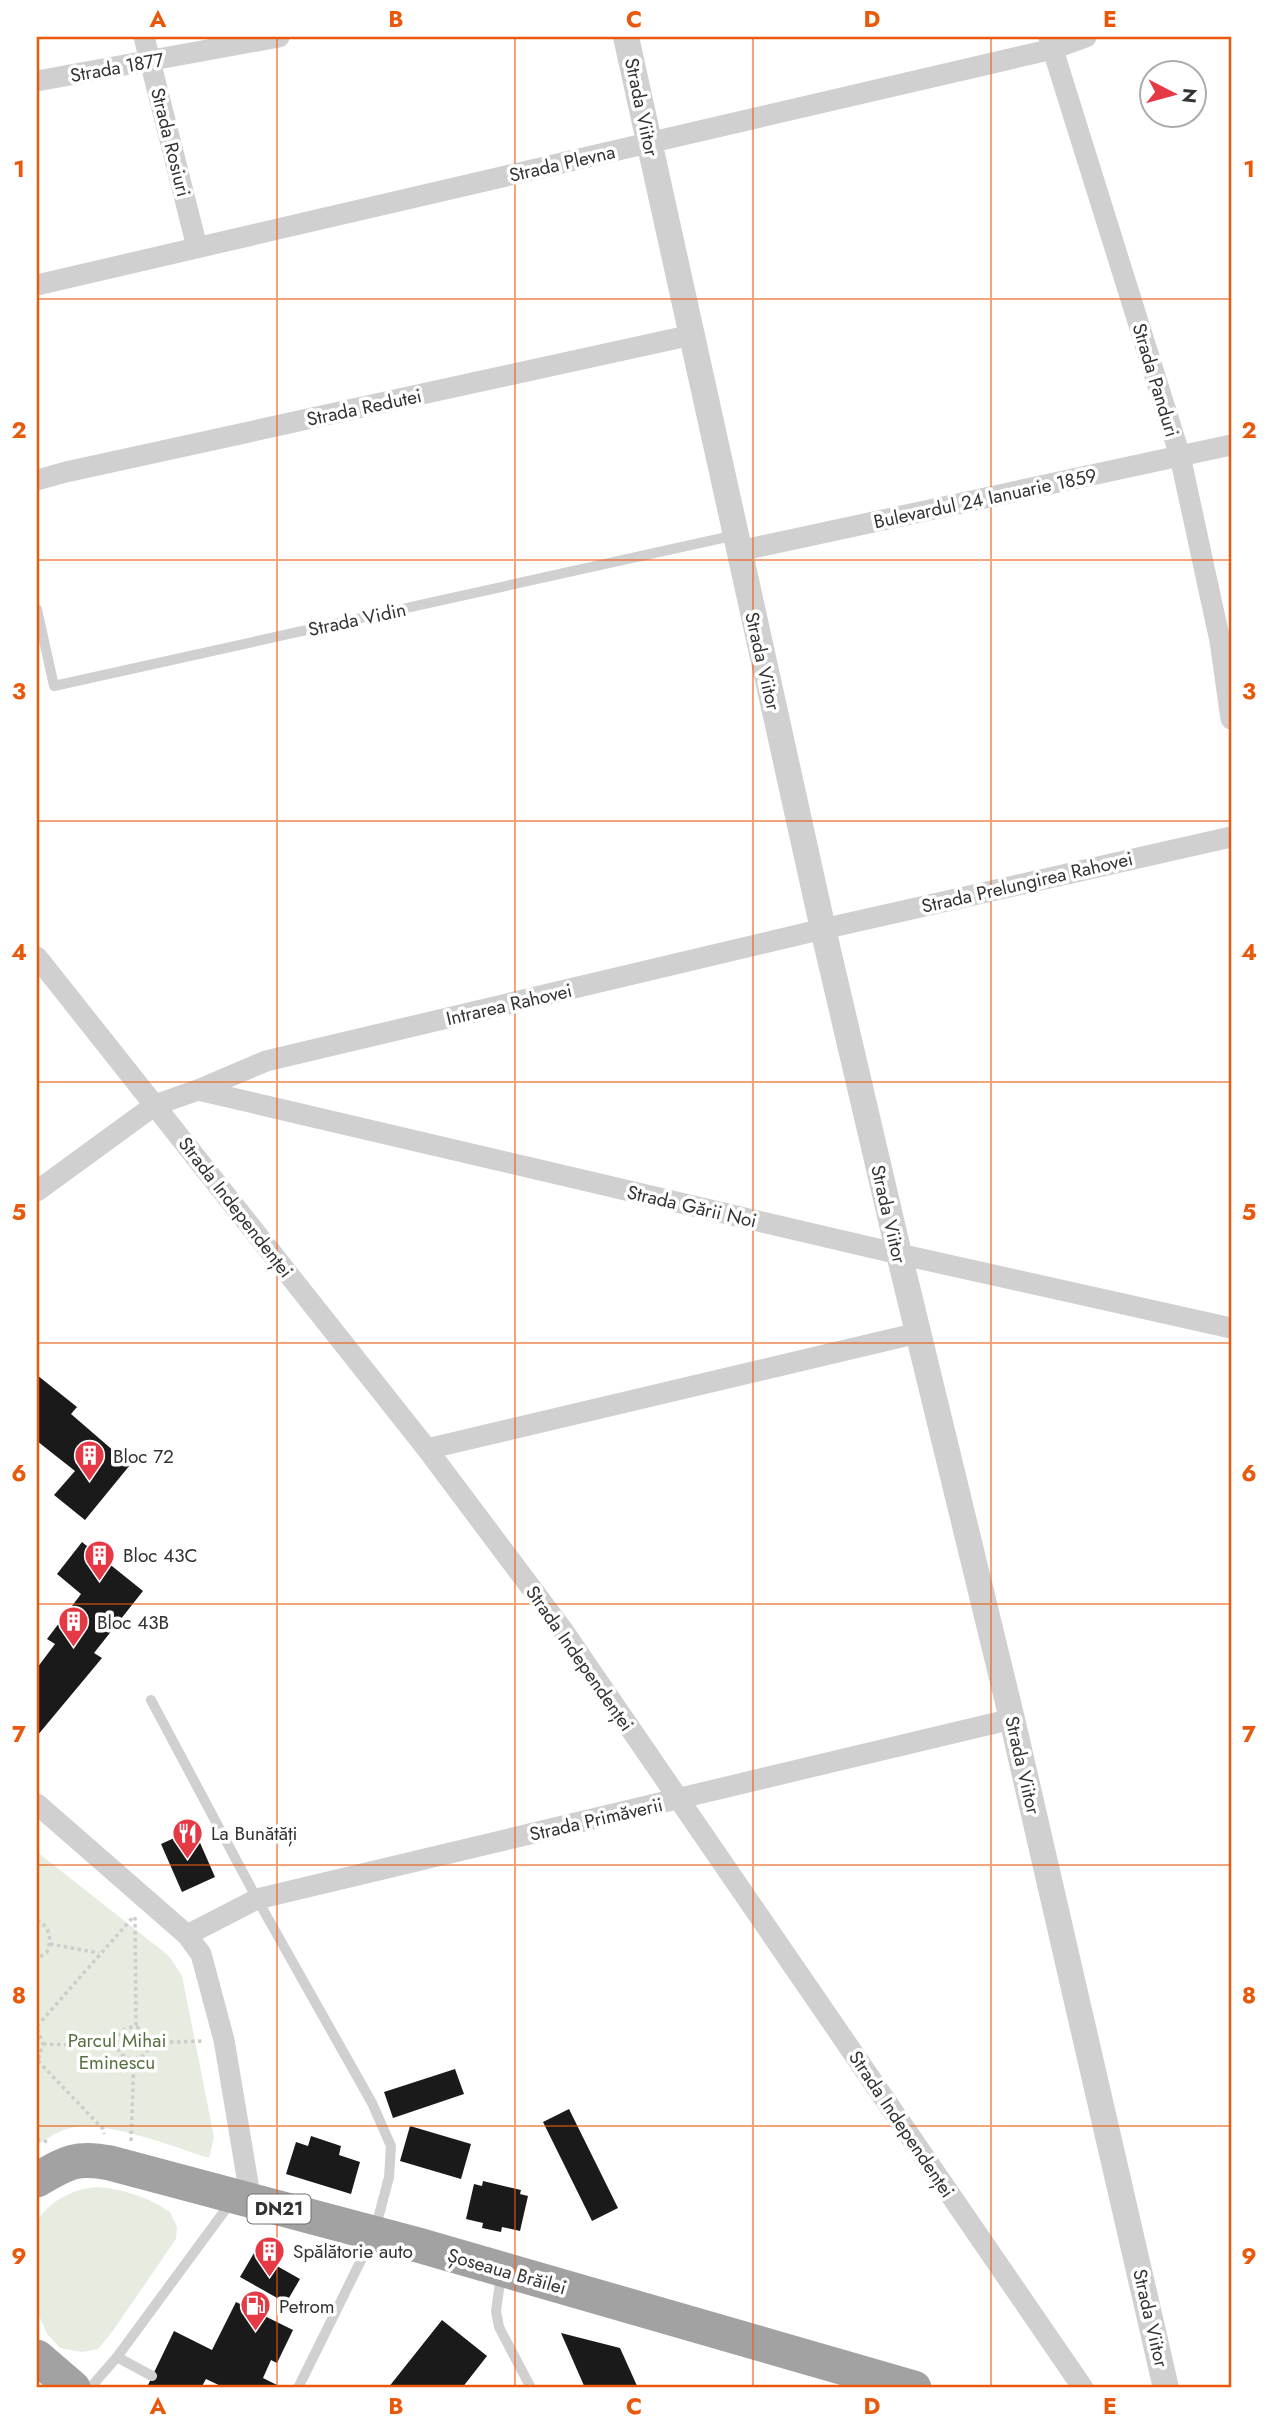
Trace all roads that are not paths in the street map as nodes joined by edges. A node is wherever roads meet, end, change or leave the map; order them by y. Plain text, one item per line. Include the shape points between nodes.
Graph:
1 (144, 37) edge
2 (279, 37) edge
3 (626, 37) edge
4 (1086, 37) edge
5 (1051, 43) edge
6 (150, 61) junction
7 (37, 81) edge
8 (650, 143) junction
9 (197, 247) junction
10 (37, 285) edge
11 (692, 335) junction
12 (1231, 445) edge
13 (1180, 456) junction
14 (37, 480) edge
15 (737, 543) junction
16 (37, 609) edge
17 (1226, 640) edge
18 (1231, 719) edge
19 (1231, 837) edge
20 (823, 929) junction
21 (37, 957) edge
22 (198, 1090) junction
23 (155, 1105) junction
24 (37, 1191) edge
25 (899, 1254) junction
26 (1231, 1328) edge
27 (918, 1333) junction
28 (427, 1448) junction
29 (151, 1700) dead end
30 (1012, 1719) junction
31 (680, 1800) junction
32 (37, 1804) edge
33 (257, 1899) junction
34 (187, 1935) junction
35 (47, 2174) edge
36 (37, 2196) edge
37 (243, 2199) junction
38 (374, 2234) junction
39 (502, 2269) junction
40 (37, 2357) edge
41 (117, 2357) junction
42 (152, 2376) dead end
43 (73, 2388) edge
44 (90, 2388) edge
45 (298, 2388) edge
46 (531, 2388) edge
47 (914, 2388) edge
48 (1083, 2388) edge
49 (1166, 2388) edge

1 - 6 street, Strada Rosiuri
2 - 6 street, Strada 1877
3 - 8 street, Strada Viitor
4 - 5 street, Strada Plevna
5 - 8 street, Strada Plevna
5 - 13 street, Strada Panduri
6 - 7 street, Strada 1877
6 - 9 street, Strada Rosiuri
8 - 9 street, Strada Plevna
8 - 11 street, Strada Viitor
9 - 10 street, Strada Plevna
11 - 14 street, Strada Redutei
11 - 15 street, Strada Viitor
12 - 13 street, Bulevardul 24 Ianuarie 1859
13 - 15 street, Bulevardul 24 Ianuarie 1859
13 - 17 street, Strada Panduri
15 - 16 lane, Strada Vidin via 54,686
15 - 20 street, Strada Viitor
17 - 18 street, Strada Panduri
19 - 20 street, Strada Prelungirea Rahovei
20 - 22 street, Intrarea Rahovei via 265,1061
20 - 25 street, Strada Viitor
21 - 23 street, Strada Independenței
22 - 23 street
22 - 25 street, Strada Gării Noi
23 - 24 street
23 - 28 street, Strada Independenței
25 - 26 street, Strada Gării Noi
25 - 27 street, Strada Viitor
27 - 28 street
27 - 30 street, Strada Viitor
28 - 31 street, Strada Independenței via 562,1629
29 - 33 lane
30 - 31 street, Strada Primăverii
30 - 49 street, Strada Viitor
31 - 33 street, Strada Primăverii
31 - 48 street, Strada Independenței
32 - 34 street via 141,1908
33 - 34 street, Strada Primăverii
33 - 38 lane via 372,2103 391,2147 389,2177
34 - 37 street via 201,1954 224,2040
35 - 36 highway, Șoseaua Brăilei / DN21
35 - 37 highway, Șoseaua Brăilei / DN21 via 76,2160 120,2166
37 - 38 highway, Șoseaua Brăilei / DN21
37 - 41 lane
38 - 39 highway, Șoseaua Brăilei / DN21
38 - 45 lane
39 - 46 lane via 496,2311 499,2328
39 - 47 highway, Șoseaua Brăilei / DN21 via 832,2370
40 - 43 highway
41 - 42 lane
41 - 44 lane

